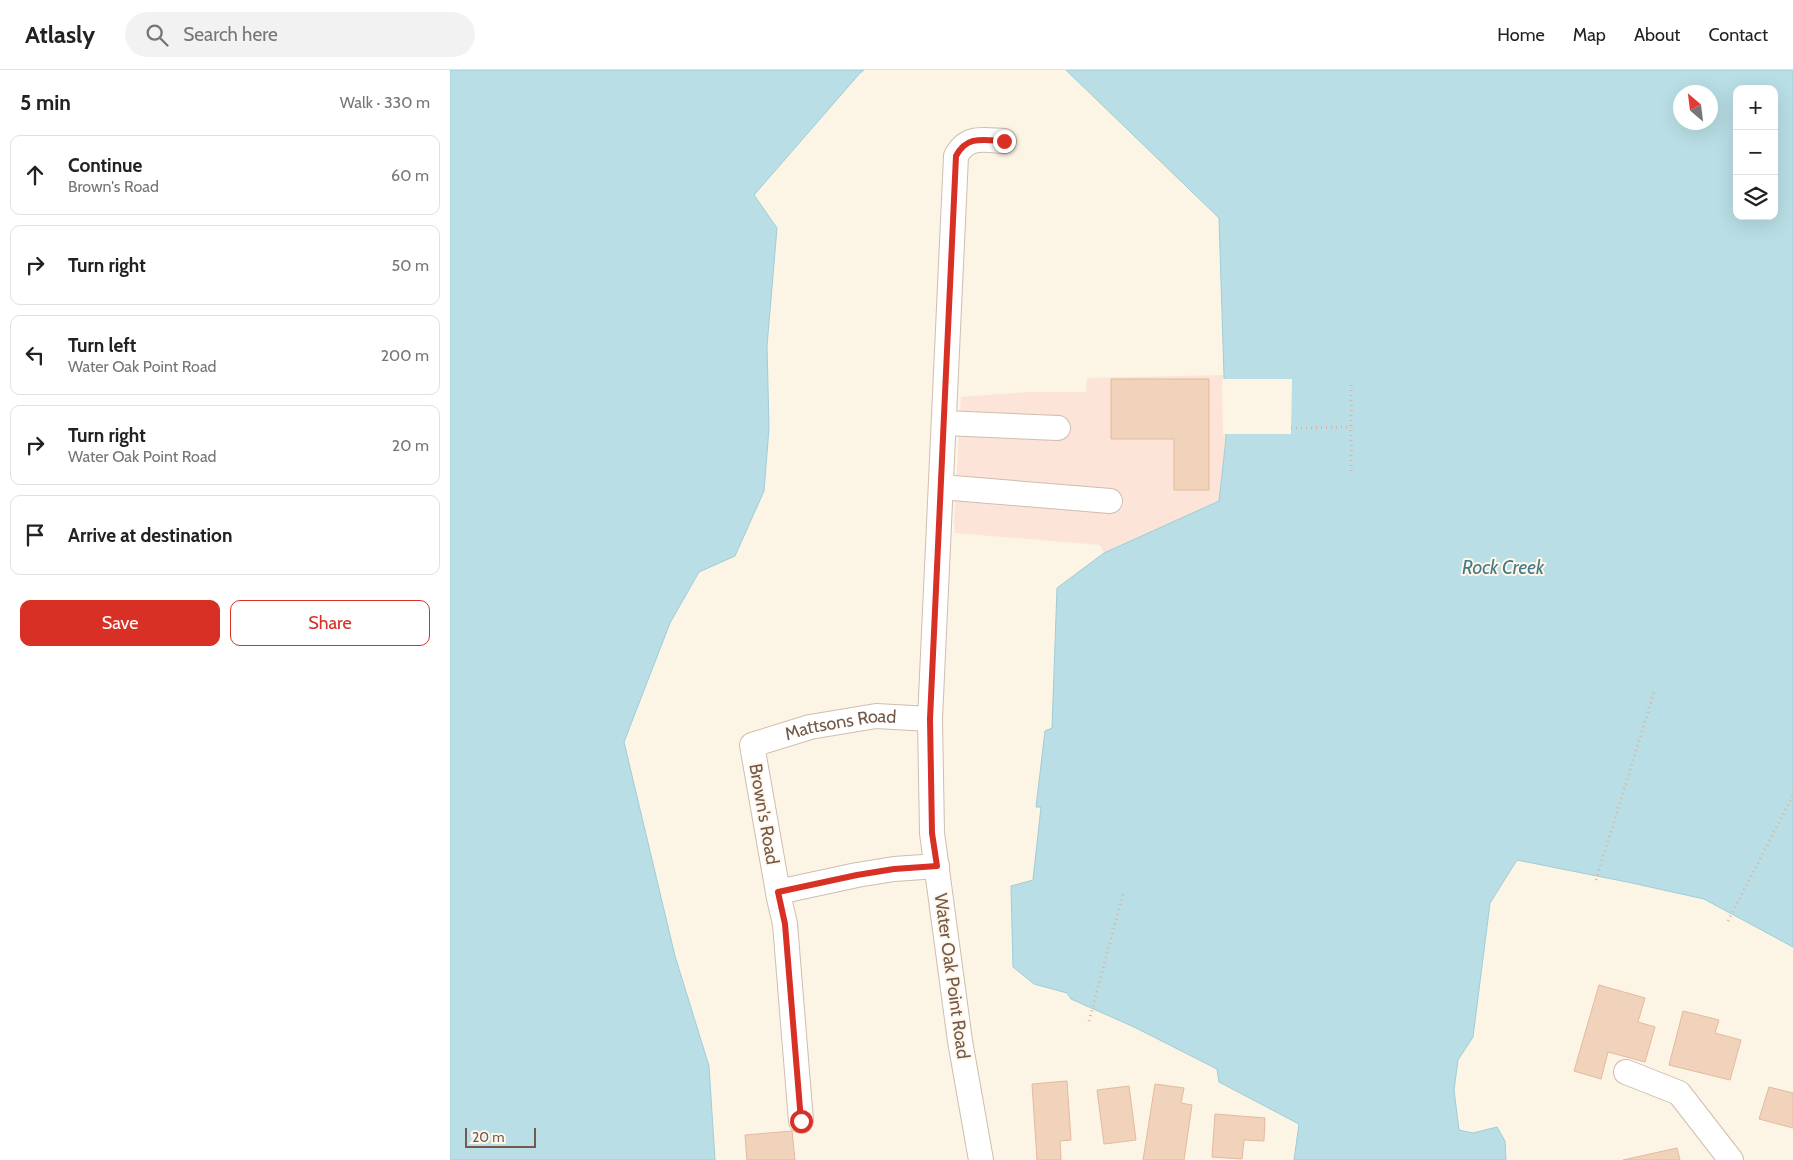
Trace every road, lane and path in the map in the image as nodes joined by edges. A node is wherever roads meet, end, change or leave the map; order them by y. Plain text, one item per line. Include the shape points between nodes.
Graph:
1 (1004, 141) dead end
2 (1351, 386) dead end
3 (944, 423) junction
4 (1351, 427) junction
5 (1058, 428) dead end
6 (1291, 428) dead end
7 (1351, 471) dead end
8 (941, 487) junction
9 (1110, 501) dead end
10 (1654, 692) dead end
11 (930, 719) junction
12 (752, 745) joint
13 (1793, 795) edge
14 (937, 866) junction
15 (1596, 880) dead end
16 (778, 892) junction
17 (1123, 894) dead end
18 (1728, 921) dead end
19 (1089, 1021) dead end
20 (1626, 1072) dead end
21 (801, 1121) dead end
22 (981, 1160) edge
23 (1731, 1160) edge

1 - 3 street, Water Oak Point Road via 966,143 956,156
2 - 4 path
3 - 5 street
3 - 8 street, Water Oak Point Road
4 - 6 path
4 - 7 path
8 - 9 street
8 - 11 street, Water Oak Point Road
10 - 15 path
11 - 12 street, Mattsons Road via 876,716 810,727
11 - 14 street, Water Oak Point Road via 932,833
12 - 16 street, Brown's Road
13 - 18 path
14 - 16 street via 857,875
14 - 22 street, Water Oak Point Road via 960,1041
16 - 21 street, Brown's Road via 785,924
17 - 19 path
20 - 23 street via 1679,1093

